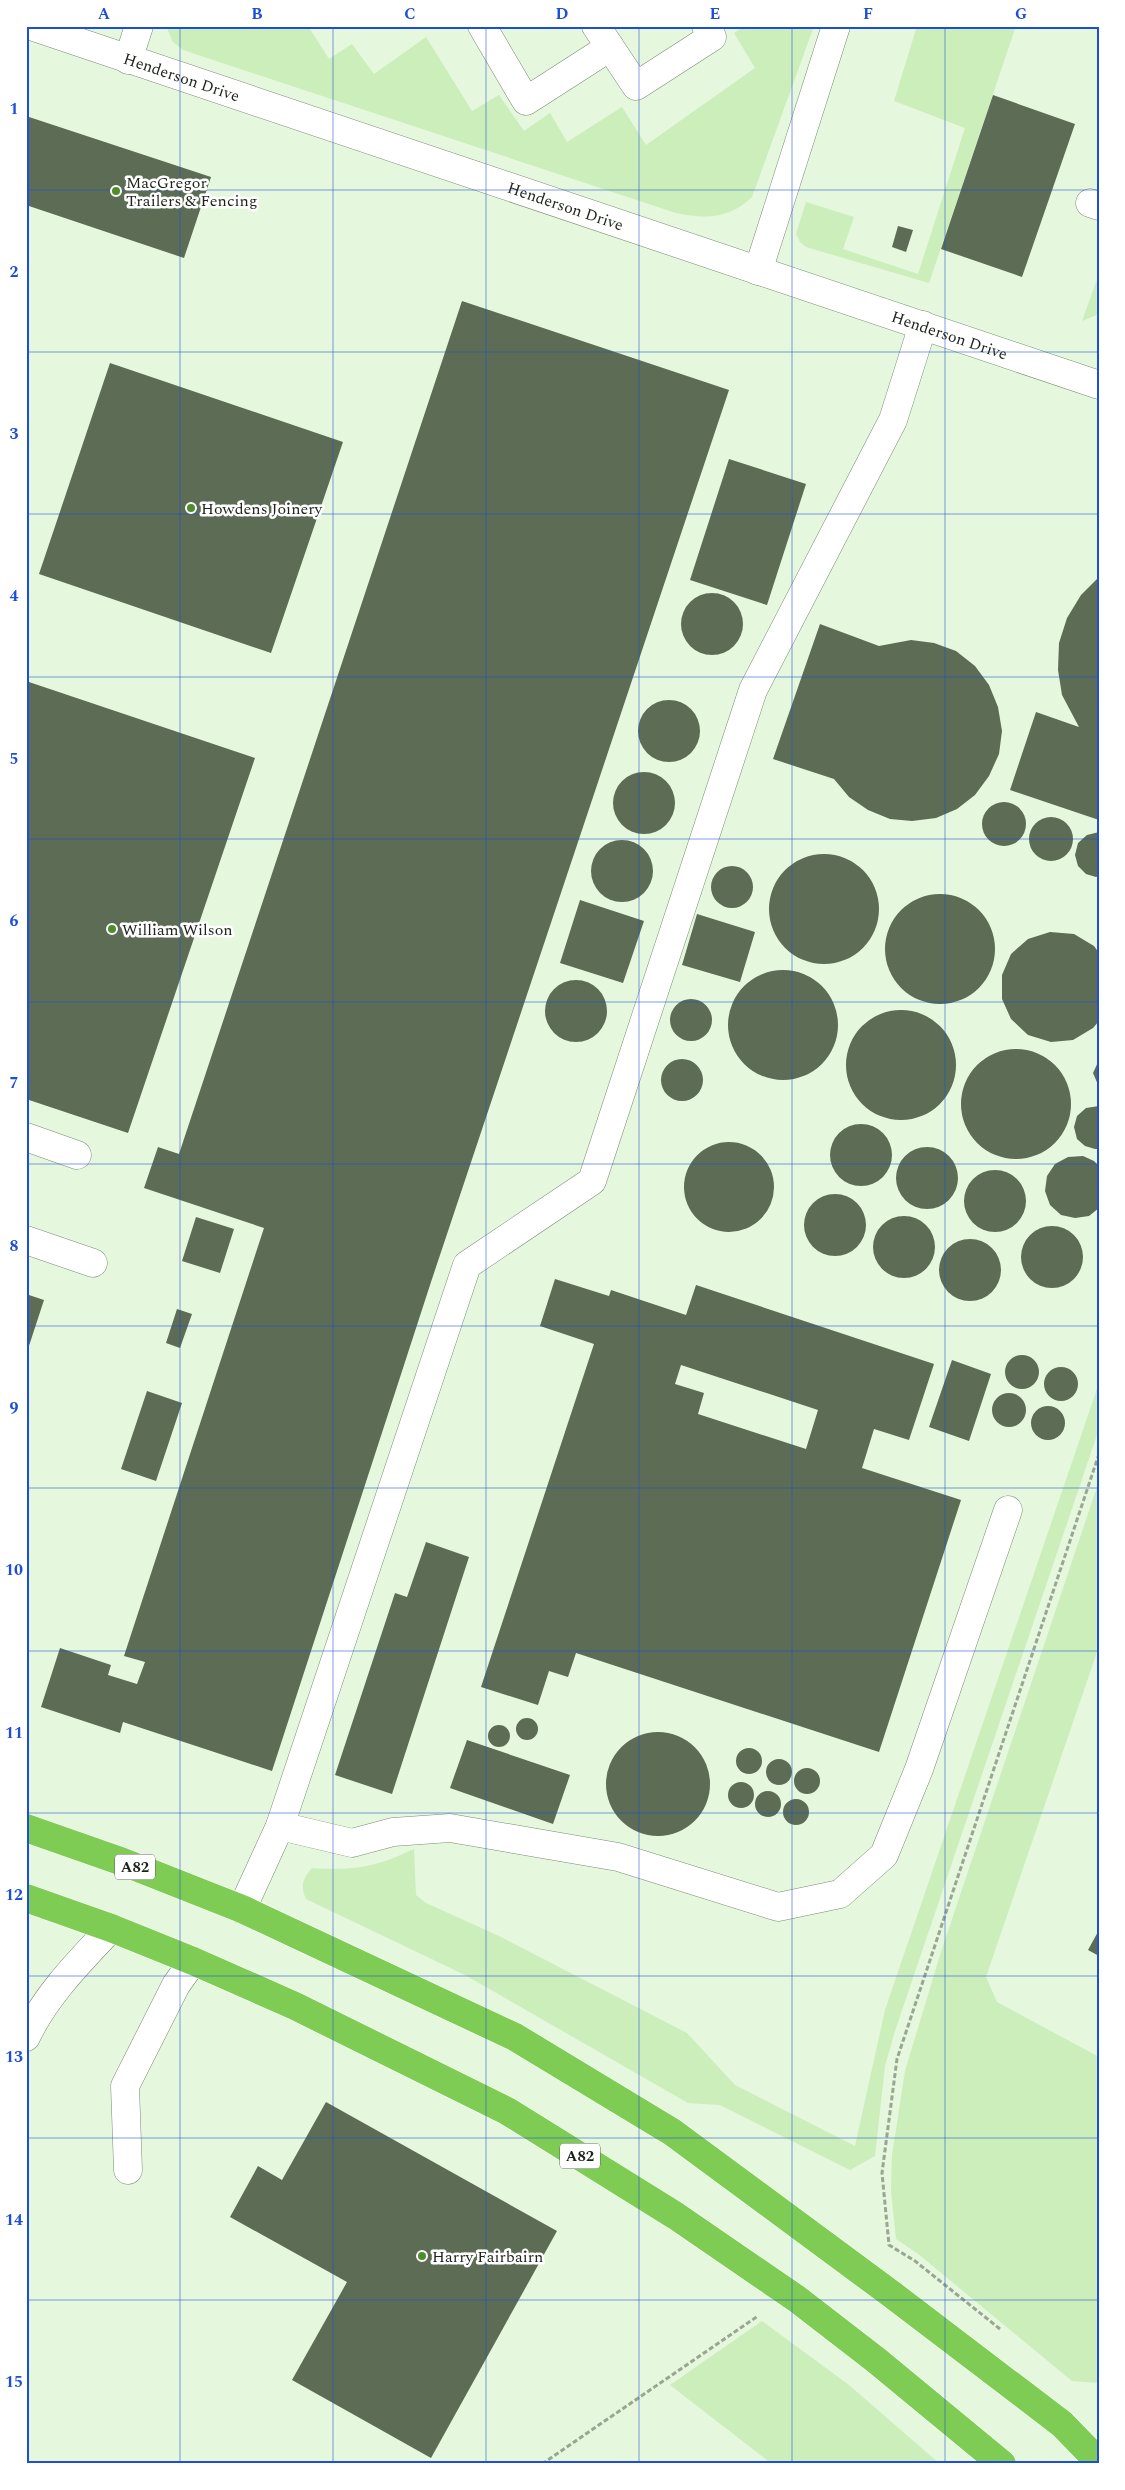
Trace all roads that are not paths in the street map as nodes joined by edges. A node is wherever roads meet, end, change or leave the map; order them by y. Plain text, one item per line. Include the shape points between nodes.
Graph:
1 (31, 26) edge
2 (139, 26) edge
3 (482, 26) edge
4 (706, 26) edge
5 (836, 26) edge
6 (603, 37) edge
7 (128, 60) junction
8 (758, 271) junction
9 (923, 325) junction
10 (1099, 385) edge
11 (26, 1137) edge
12 (77, 1155) dead end
13 (26, 1240) edge
14 (93, 1263) dead end
15 (1008, 1510) dead end
16 (280, 1826) junction
17 (26, 1828) edge
18 (26, 1898) edge
19 (242, 1909) junction
20 (111, 1928) junction
21 (193, 1961) junction
22 (26, 2037) edge
23 (128, 2170) dead end
24 (1099, 2462) edge
25 (1002, 2464) edge

1 - 7 street, Henderson Drive
2 - 7 street
3 - 6 street via 526,101
4 - 6 street via 712,37 636,86
5 - 8 street
7 - 8 street, Henderson Drive
8 - 9 street, Henderson Drive
9 - 10 street, Henderson Drive
9 - 16 street via 893,420 753,690 592,1181 467,1265
11 - 12 street
13 - 14 street
15 - 16 street via 919,1769 884,1856 840,1894 778,1907 618,1857 450,1828 393,1832 352,1843
16 - 19 street
17 - 19 highway, A82
18 - 20 highway, A82
19 - 24 highway, A82 via 515,2037 672,2132 1062,2424
20 - 21 highway, A82
20 - 22 street via 63,1980 37,2014
21 - 23 street via 176,1985 125,2086
21 - 25 highway, A82 via 295,2006 516,2116 676,2216 797,2299

